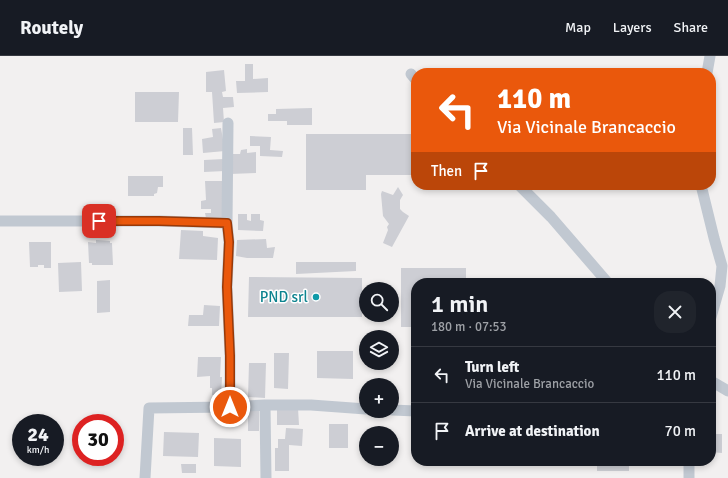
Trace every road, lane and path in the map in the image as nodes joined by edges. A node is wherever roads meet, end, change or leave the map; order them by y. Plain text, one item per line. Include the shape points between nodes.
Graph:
1 (710, 56) edge
2 (708, 68) edge
3 (228, 122) dead end
4 (524, 190) edge
5 (702, 190) edge
6 (0, 221) edge
7 (227, 223) junction
8 (604, 278) edge
9 (716, 300) edge
10 (716, 384) edge
11 (728, 391) edge
12 (265, 405) junction
13 (230, 407) junction
14 (359, 408) edge
15 (399, 410) edge
16 (411, 411) edge
17 (689, 466) edge
18 (144, 478) edge
19 (266, 478) edge
20 (689, 478) edge

1 - 2 street
3 - 7 street
4 - 8 street
5 - 9 street via 722,266
6 - 7 street
7 - 13 street
10 - 11 street
12 - 13 street
12 - 14 street
12 - 19 street
13 - 18 street via 149,408
15 - 16 street
17 - 20 street

